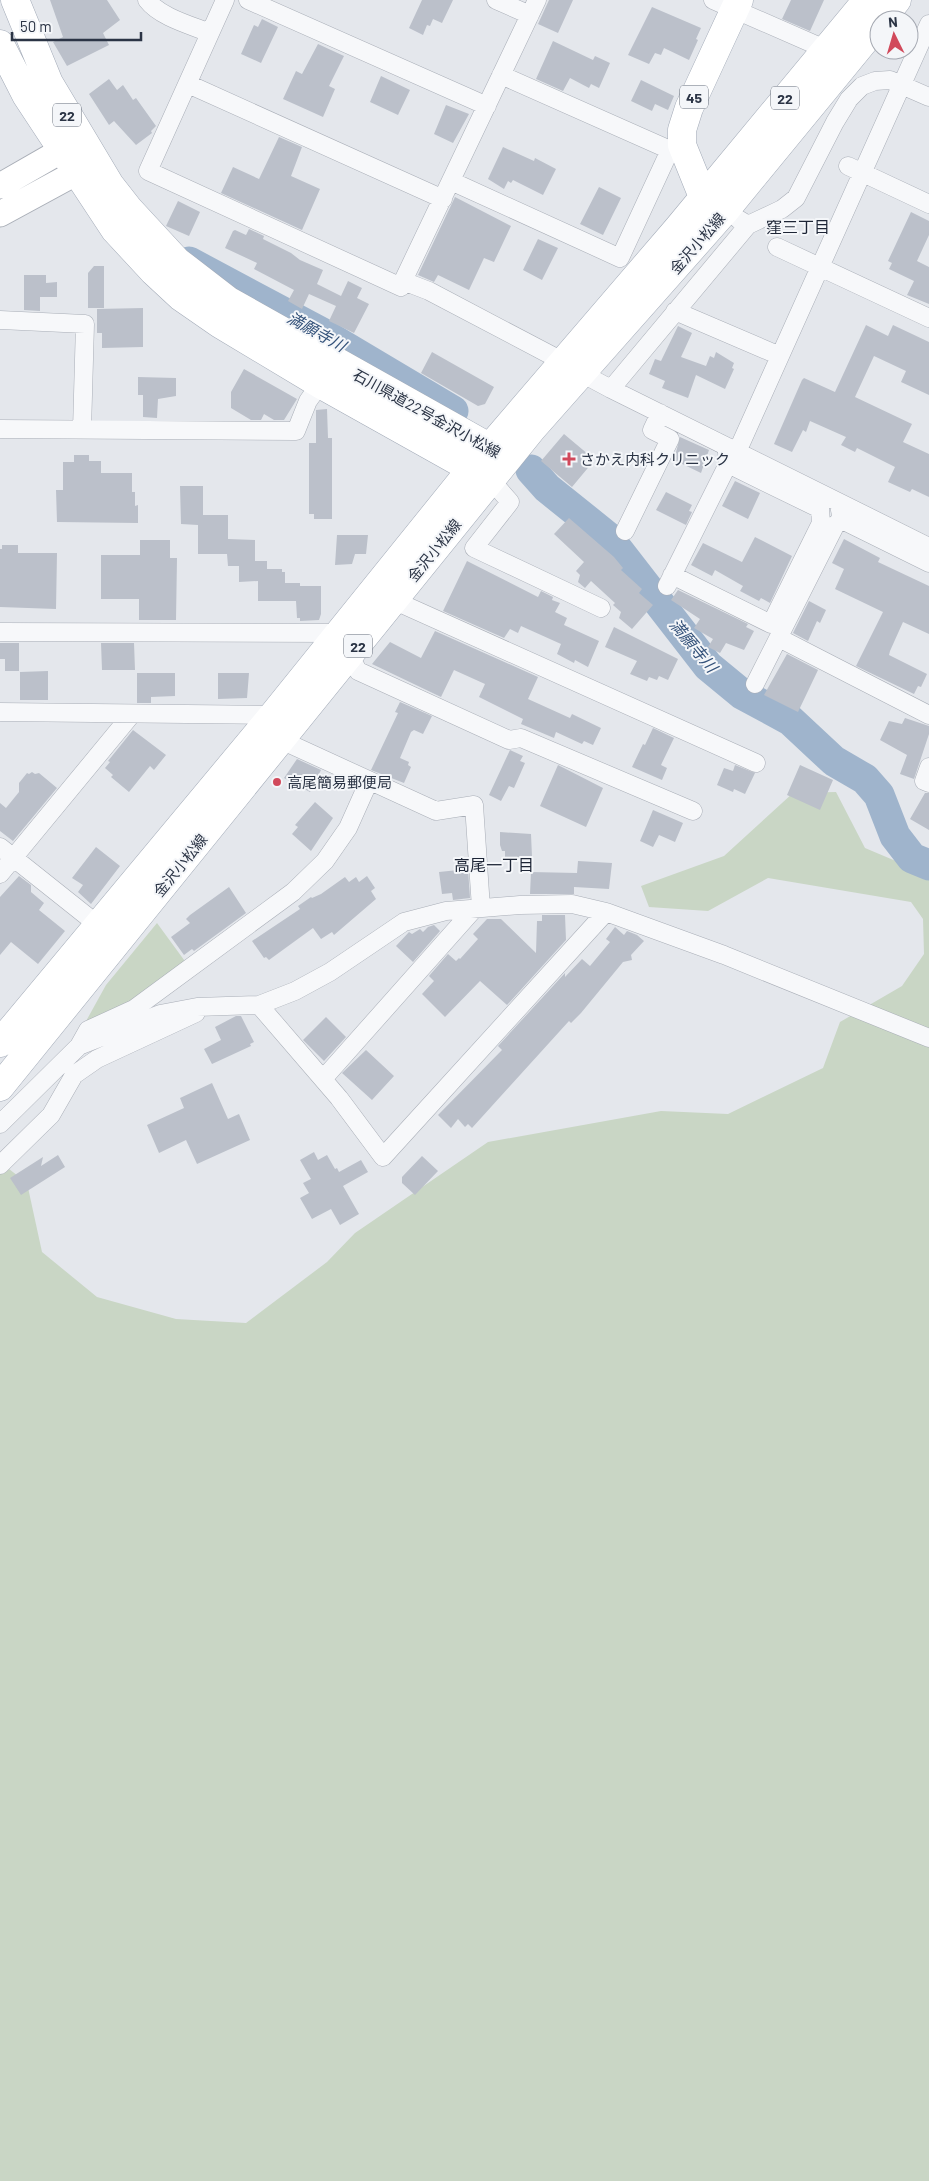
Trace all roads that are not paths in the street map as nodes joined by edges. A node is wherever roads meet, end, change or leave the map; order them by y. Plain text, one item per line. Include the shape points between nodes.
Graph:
1 (15, 0) edge
2 (147, 0) edge
3 (225, 0) edge
4 (248, 0) edge
5 (496, 0) edge
6 (866, 0) edge
7 (897, 0) edge
8 (728, 3) edge
9 (534, 8) edge
10 (889, 10) edge
11 (929, 24) edge
12 (210, 33) junction
13 (869, 33) edge
14 (0, 44) edge
15 (825, 49) junction
16 (502, 74) junction
17 (188, 84) junction
18 (902, 84) junction
19 (929, 97) edge
20 (487, 106) junction
21 (676, 148) junction
22 (79, 156) junction
23 (855, 169) junction
24 (451, 181) junction
25 (0, 186) edge
26 (442, 199) junction
27 (714, 204) junction
28 (929, 204) edge
29 (0, 214) edge
30 (748, 225) junction
31 (777, 247) dead end
32 (820, 269) junction
33 (404, 281) junction
34 (674, 311) junction
35 (929, 318) edge
36 (0, 320) edge
37 (780, 356) junction
38 (572, 368) junction
39 (320, 384) junction
40 (611, 389) junction
41 (660, 413) junction
42 (0, 429) edge
43 (82, 430) junction
44 (499, 453) junction
45 (731, 454) junction
46 (482, 474) junction
47 (838, 502) junction
48 (842, 520) junction
49 (625, 531) dead end
50 (929, 547) edge
51 (929, 563) edge
52 (393, 600) junction
53 (601, 608) dead end
54 (0, 632) edge
55 (779, 638) junction
56 (344, 645) junction
57 (755, 684) dead end
58 (0, 712) edge
59 (132, 714) junction
60 (273, 715) junction
61 (929, 715) edge
62 (281, 740) junction
63 (756, 763) dead end
64 (929, 767) edge
65 (369, 781) junction
66 (929, 783) edge
67 (693, 811) dead end
68 (6, 852) edge
69 (0, 874) edge
70 (478, 908) junction
71 (606, 912) junction
72 (98, 925) junction
73 (259, 1005) junction
74 (212, 1006) junction
75 (929, 1038) edge
76 (0, 1043) edge
77 (79, 1046) junction
78 (323, 1079) junction
79 (0, 1087) edge
80 (0, 1124) edge
81 (0, 1165) edge

1 - 22 main road, 石川県道22号金沢小松線 / 22
2 - 12 street via 172,17
3 - 12 street
4 - 20 street
5 - 9 street
6 - 15 main road, 金沢小松線 / 22
7 - 10 main road, 金沢小松線 / 22
8 - 15 street
8 - 21 main road, 45
9 - 16 street
11 - 18 street
12 - 17 street
13 - 27 main road, 金沢小松線 / 22
14 - 22 main road, 石川県道22号金沢小松線 / 22 via 24,92
15 - 27 main road, 金沢小松線 / 22
16 - 20 street
16 - 21 street
17 - 26 street
17 - 33 street via 148,171 401,287
18 - 19 street
18 - 23 street
18 - 30 street via 890,80 862,86 849,99 796,198 782,209
20 - 24 street
21 - 24 street via 620,258
21 - 27 main road, 45
22 - 25 street
22 - 29 street
22 - 39 main road, 石川県道22号金沢小松線 / 22 via 115,230 147,265 181,296 220,324
22 - 44 main road, 石川県道22号金沢小松線 / 22 via 177,261 205,284 313,350
23 - 28 street
23 - 32 street
24 - 26 street
26 - 33 street
27 - 30 street
27 - 38 main road, 金沢小松線 / 22
30 - 34 street
31 - 32 street
32 - 35 street
32 - 37 street
33 - 38 street
34 - 37 street
34 - 40 street
36 - 43 street via 85,324
37 - 45 street
38 - 40 street
38 - 44 main road, 金沢小松線 / 22
39 - 43 street via 308,401 296,432
39 - 46 main road, 石川県道22号金沢小松線 / 22
40 - 41 street
41 - 45 street
41 - 49 street via 652,430 670,439
42 - 43 street
44 - 46 main road, 金沢小松線 / 22
45 - 45 street via 670,581 771,624 821,523 820,509
45 - 47 street
46 - 52 main road, 金沢小松線 / 22
46 - 53 street via 510,502 474,548
46 - 56 main road, 金沢小松線 / 22 via 376,589
47 - 48 street
47 - 50 street
48 - 51 street
48 - 55 street via 836,524
52 - 56 main road, 金沢小松線 / 22
52 - 63 street
54 - 56 street
55 - 57 street
55 - 61 street
56 - 60 main road, 金沢小松線 / 22
56 - 62 main road, 金沢小松線 / 22
56 - 67 street via 358,671 509,740 521,738
58 - 59 street
59 - 60 street
59 - 68 street
60 - 72 main road, 金沢小松線 / 22
62 - 65 street
62 - 79 main road, 金沢小松線 / 22
64 - 66 street via 924,781
65 - 70 street via 436,812 474,805
65 - 77 street via 348,828 325,861 293,892 134,1009 88,1030
68 - 69 street
68 - 72 street
70 - 71 street via 572,904
70 - 73 street via 446,911 404,922 330,972
70 - 78 street
71 - 75 street via 724,955
71 - 78 street via 383,1157
72 - 76 main road, 金沢小松線 / 22
73 - 74 street
73 - 78 street
74 - 77 street via 160,1014
74 - 81 street via 97,1060 74,1075 51,1115
77 - 80 street

